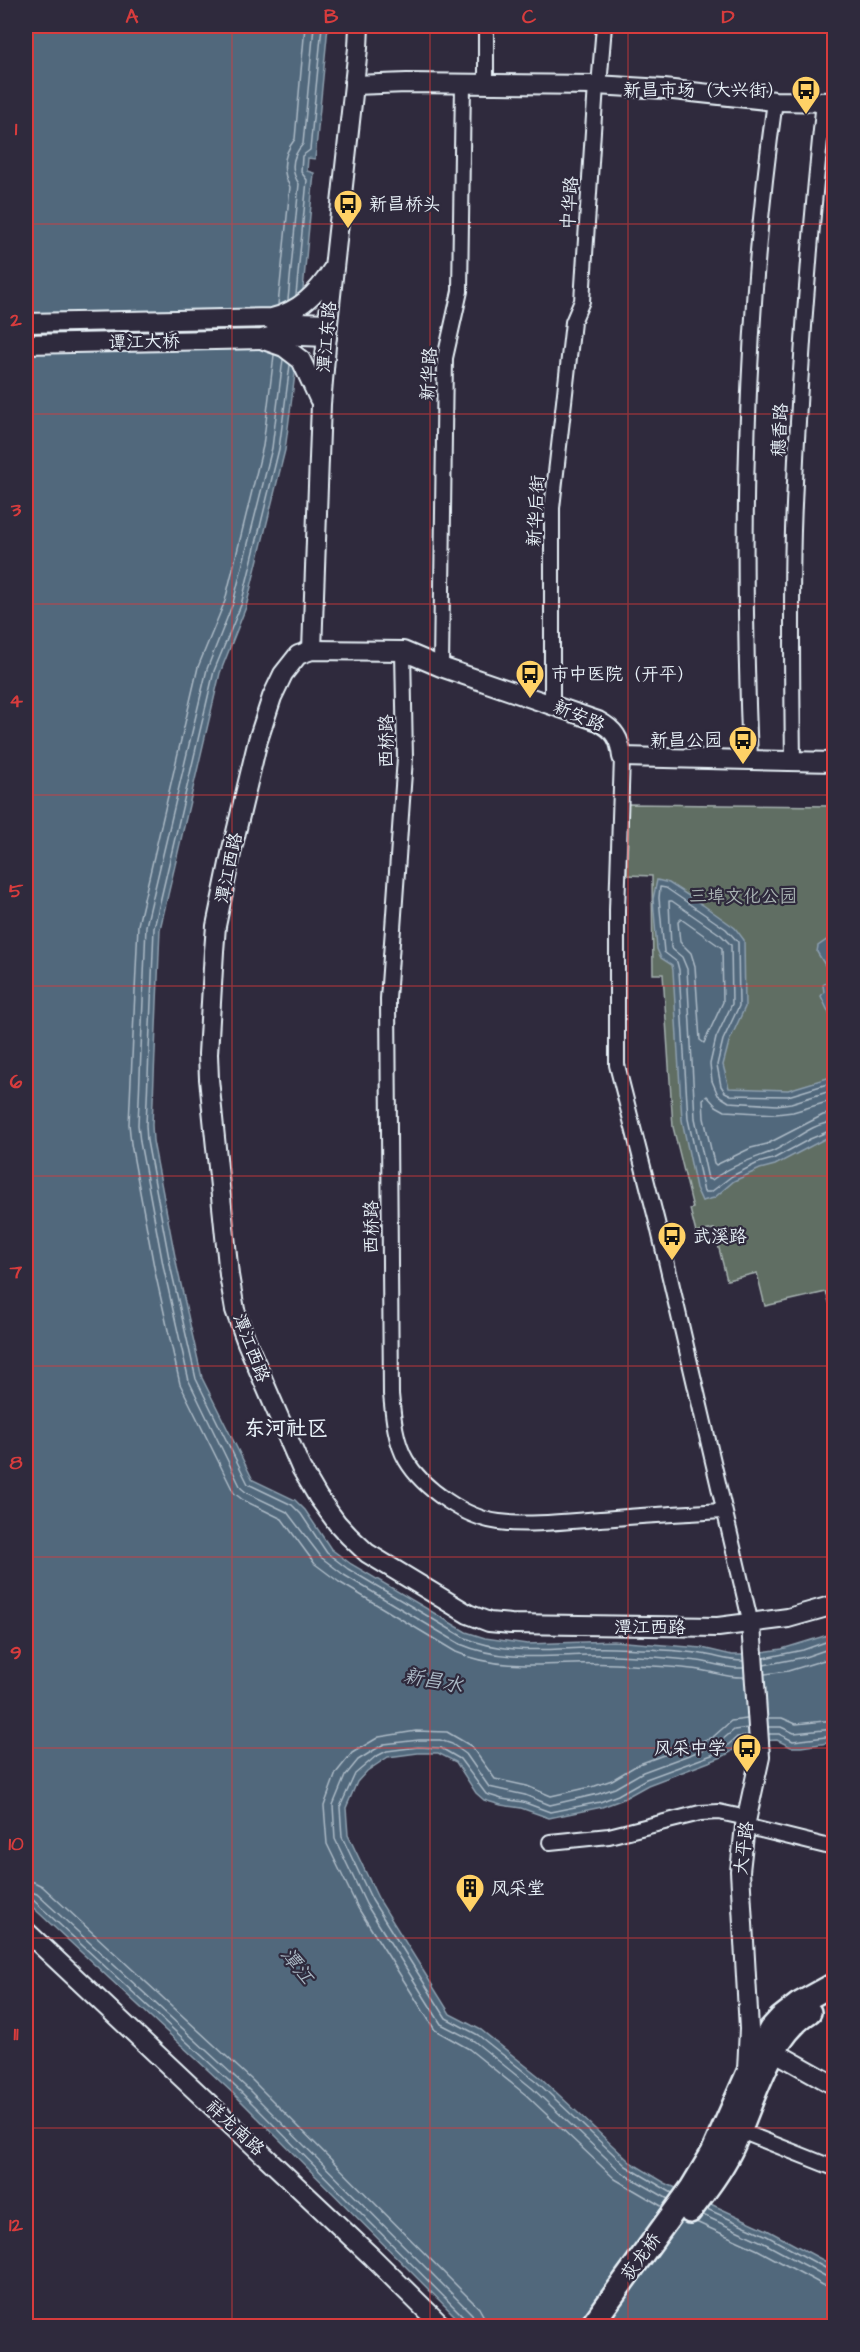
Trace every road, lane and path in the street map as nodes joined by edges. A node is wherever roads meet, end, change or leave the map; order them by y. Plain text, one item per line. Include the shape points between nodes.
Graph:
1 (359, 26) edge
2 (486, 26) edge
3 (604, 26) edge
4 (463, 84) junction
5 (486, 84) junction
6 (354, 85) junction
7 (598, 86) junction
8 (775, 101) junction
9 (829, 101) edge
10 (335, 262) junction
11 (262, 319) junction
12 (573, 322) joint
13 (26, 323) edge
14 (327, 330) junction
15 (262, 339) junction
16 (26, 344) edge
17 (321, 404) junction
18 (313, 612) junction
19 (312, 650) junction
20 (403, 651) junction
21 (289, 665) junction
22 (441, 667) junction
23 (552, 704) junction
24 (622, 758) junction
25 (750, 760) junction
26 (793, 761) junction
27 (834, 762) edge
28 (724, 1510) junction
29 (834, 1605) edge
30 (751, 1624) junction
31 (746, 1822) junction
32 (550, 1842) dead end
33 (834, 1848) edge
34 (26, 1931) edge
35 (834, 1984) edge
36 (834, 1998) edge
37 (775, 2052) junction
38 (747, 2074) junction
39 (834, 2085) edge
40 (733, 2128) junction
41 (834, 2168) edge
42 (696, 2192) junction
43 (442, 2326) edge
44 (591, 2326) edge
45 (607, 2326) edge

1 - 6 street, 潭江东路
2 - 5 street
3 - 7 street, 中华路
4 - 5 street
4 - 6 street
4 - 22 street, 新华路 via 460,291 445,358
5 - 7 street
6 - 10 street, 潭江东路
7 - 8 street
7 - 12 street, 中华路 via 582,301
8 - 9 street
8 - 25 street via 757,254 748,384 745,531
9 - 26 street, 穗香路 via 807,276 796,455
10 - 11 street via 326,280 305,302 281,316
10 - 14 street, 潭江东路
11 - 13 street, 谭江大桥
11 - 14 street
12 - 23 street, 新华后街 via 552,508
14 - 15 street, 谭江大桥
14 - 17 street, 潭江东路
15 - 16 street, 谭江大桥
15 - 17 street via 284,347 301,360
17 - 18 street, 潭江东路
18 - 19 street, 潭江东路
18 - 21 street via 305,639
19 - 20 street, 新安路
19 - 21 street, 潭江西路 via 298,655
20 - 22 street, 新安路
20 - 28 street, 西桥路 via 405,758 388,999 391,1394 401,1449 406,1461 444,1498 466,1512 499,1522
21 - 30 street, 潭江西路 via 267,710 232,849 216,926 208,1054 216,1161 235,1310 301,1468 337,1523 367,1552 482,1620 621,1627
22 - 23 street, 新安路
23 - 24 street, 新安路 via 607,725 620,743
24 - 25 street
24 - 28 street via 617,1065
25 - 26 street
26 - 27 street
28 - 30 street
29 - 30 street, 潭江西路
30 - 31 street, 大平路 via 760,1757
31 - 32 street via 719,1812 700,1813 609,1836
31 - 33 street
31 - 38 street, 大平路 via 740,1889 749,2029
34 - 43 street, 祥龙南路
35 - 38 main road via 780,2018 762,2042
36 - 37 main road via 790,2028
37 - 39 street
37 - 40 main road
38 - 40 main road
40 - 41 street
40 - 42 main road via 726,2161
42 - 44 main road, 荻龙桥
42 - 45 main road, 荻龙桥

